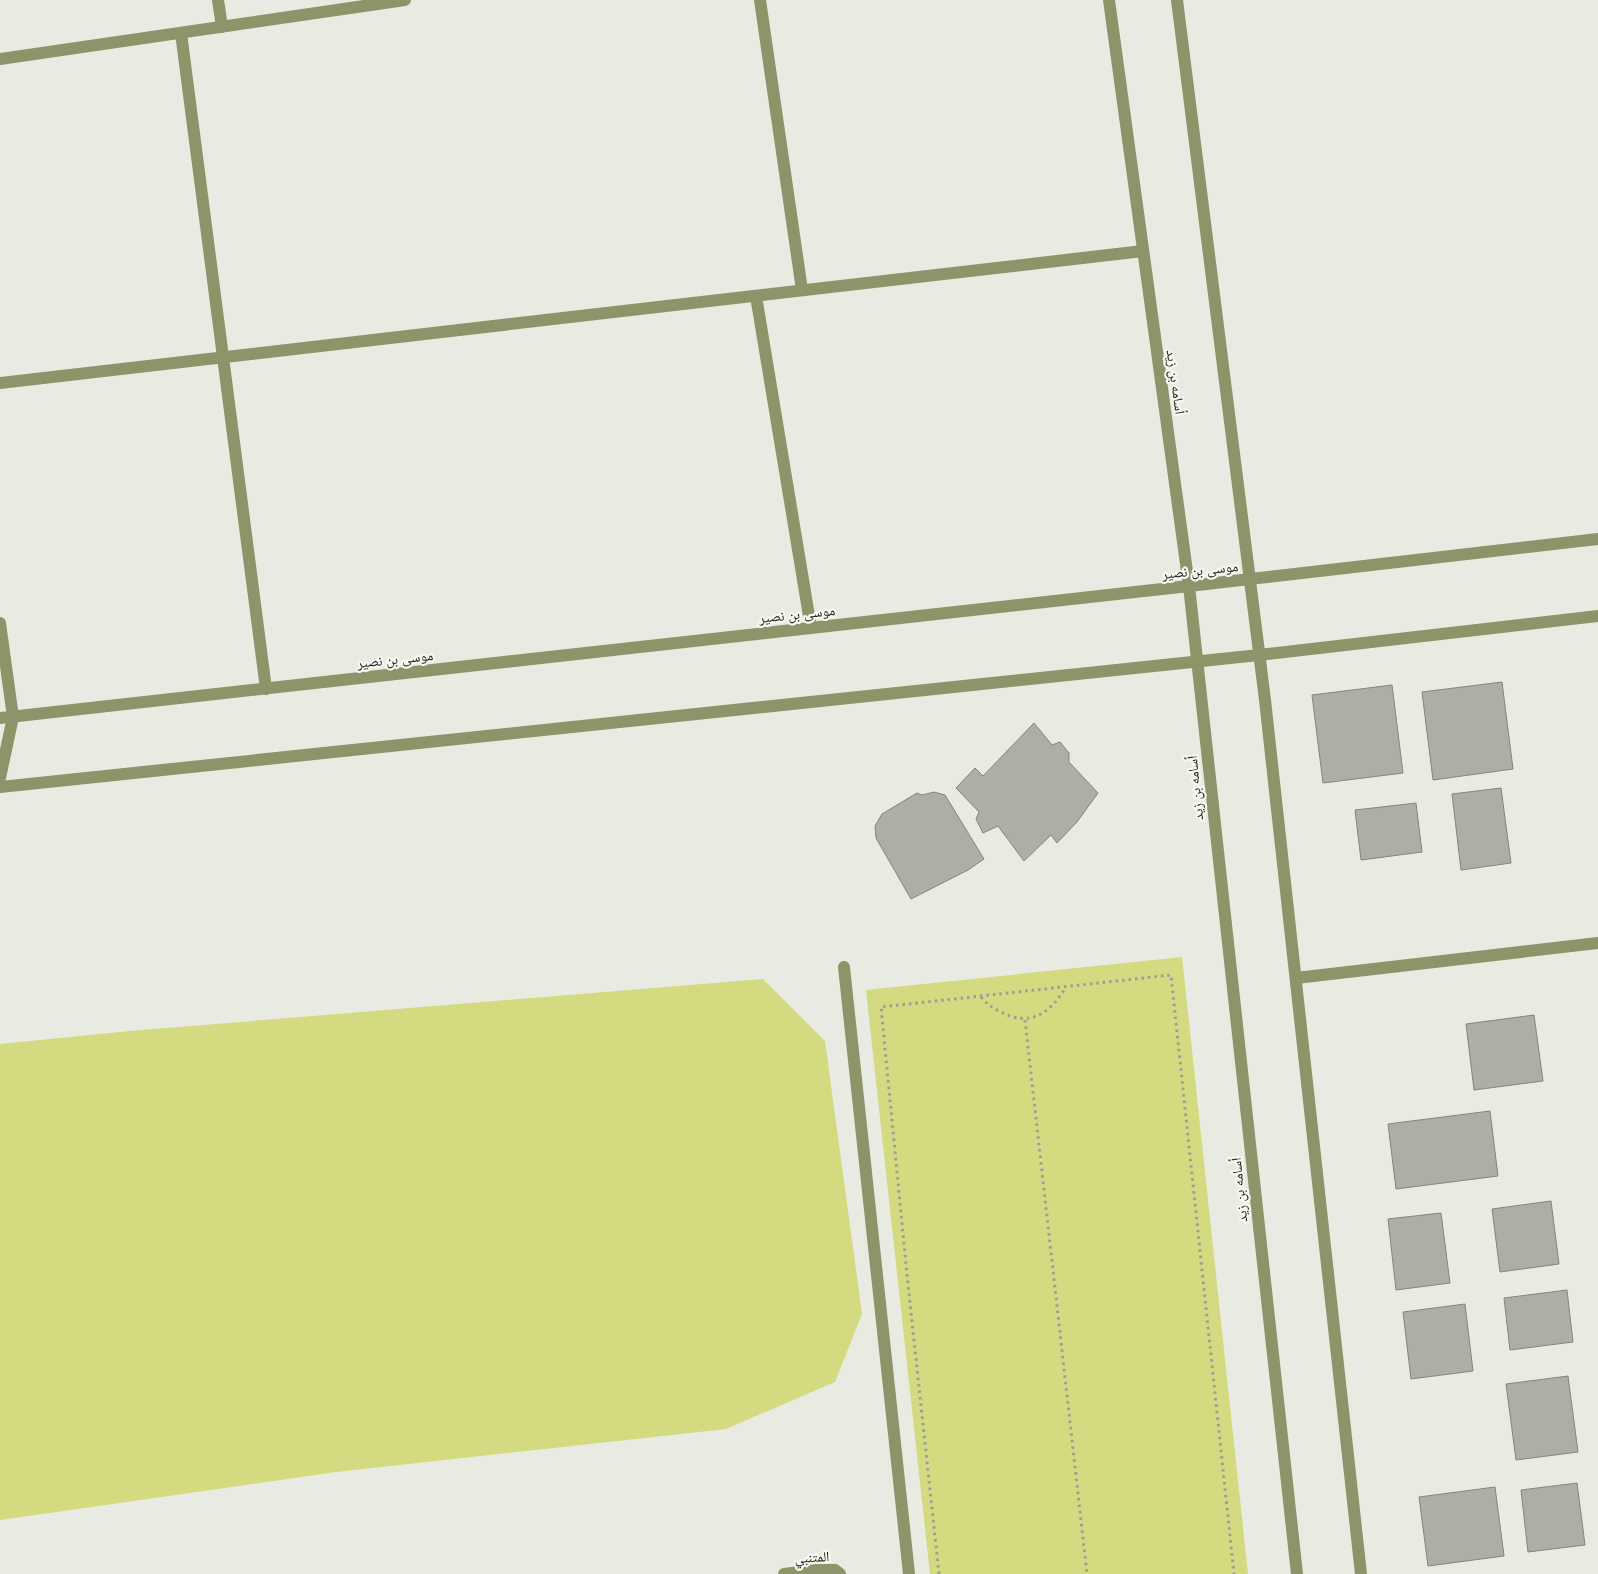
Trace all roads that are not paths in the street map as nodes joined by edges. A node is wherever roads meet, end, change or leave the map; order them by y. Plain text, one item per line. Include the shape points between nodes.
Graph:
1 (218, 0) edge
2 (405, 0) edge
3 (760, 0) edge
4 (1110, 0) edge
5 (1177, 0) edge
6 (222, 27) junction
7 (181, 33) junction
8 (0, 59) edge
9 (1143, 251) junction
10 (802, 290) junction
11 (756, 296) junction
12 (223, 357) junction
13 (0, 382) edge
14 (1598, 539) edge
15 (1250, 579) junction
16 (1189, 586) junction
17 (1598, 616) edge
18 (0, 622) edge
19 (811, 628) junction
20 (1259, 655) junction
21 (1196, 661) junction
22 (266, 689) junction
23 (13, 717) junction
24 (0, 718) edge
25 (0, 778) edge
26 (0, 787) edge
27 (1598, 943) edge
28 (844, 967) dead end
29 (1296, 978) junction
30 (784, 1574) edge
31 (840, 1574) edge
32 (908, 1574) edge
33 (1297, 1574) edge
34 (1361, 1574) edge

1 - 6 street
2 - 6 street
3 - 10 street
4 - 9 street, أسامه بن زيد
5 - 15 street
6 - 7 street
7 - 8 street
7 - 12 street
9 - 10 street
9 - 16 street, أسامه بن زيد
10 - 11 street
11 - 12 street
11 - 19 street
12 - 13 street
12 - 22 street
14 - 15 street, موسى بن نصير
15 - 16 street, موسى بن نصير
15 - 20 street
16 - 19 street, موسى بن نصير
16 - 21 street, أسامه بن زيد
17 - 20 street
18 - 23 street
19 - 22 street, موسى بن نصير
20 - 21 street
20 - 29 street
21 - 26 street
21 - 33 street, أسامه بن زيد
22 - 23 street, موسى بن نصير
23 - 24 street, موسى بن نصير
23 - 25 street
27 - 29 street
28 - 32 street
29 - 34 street
30 - 31 street, المتنبي via 835,1570

